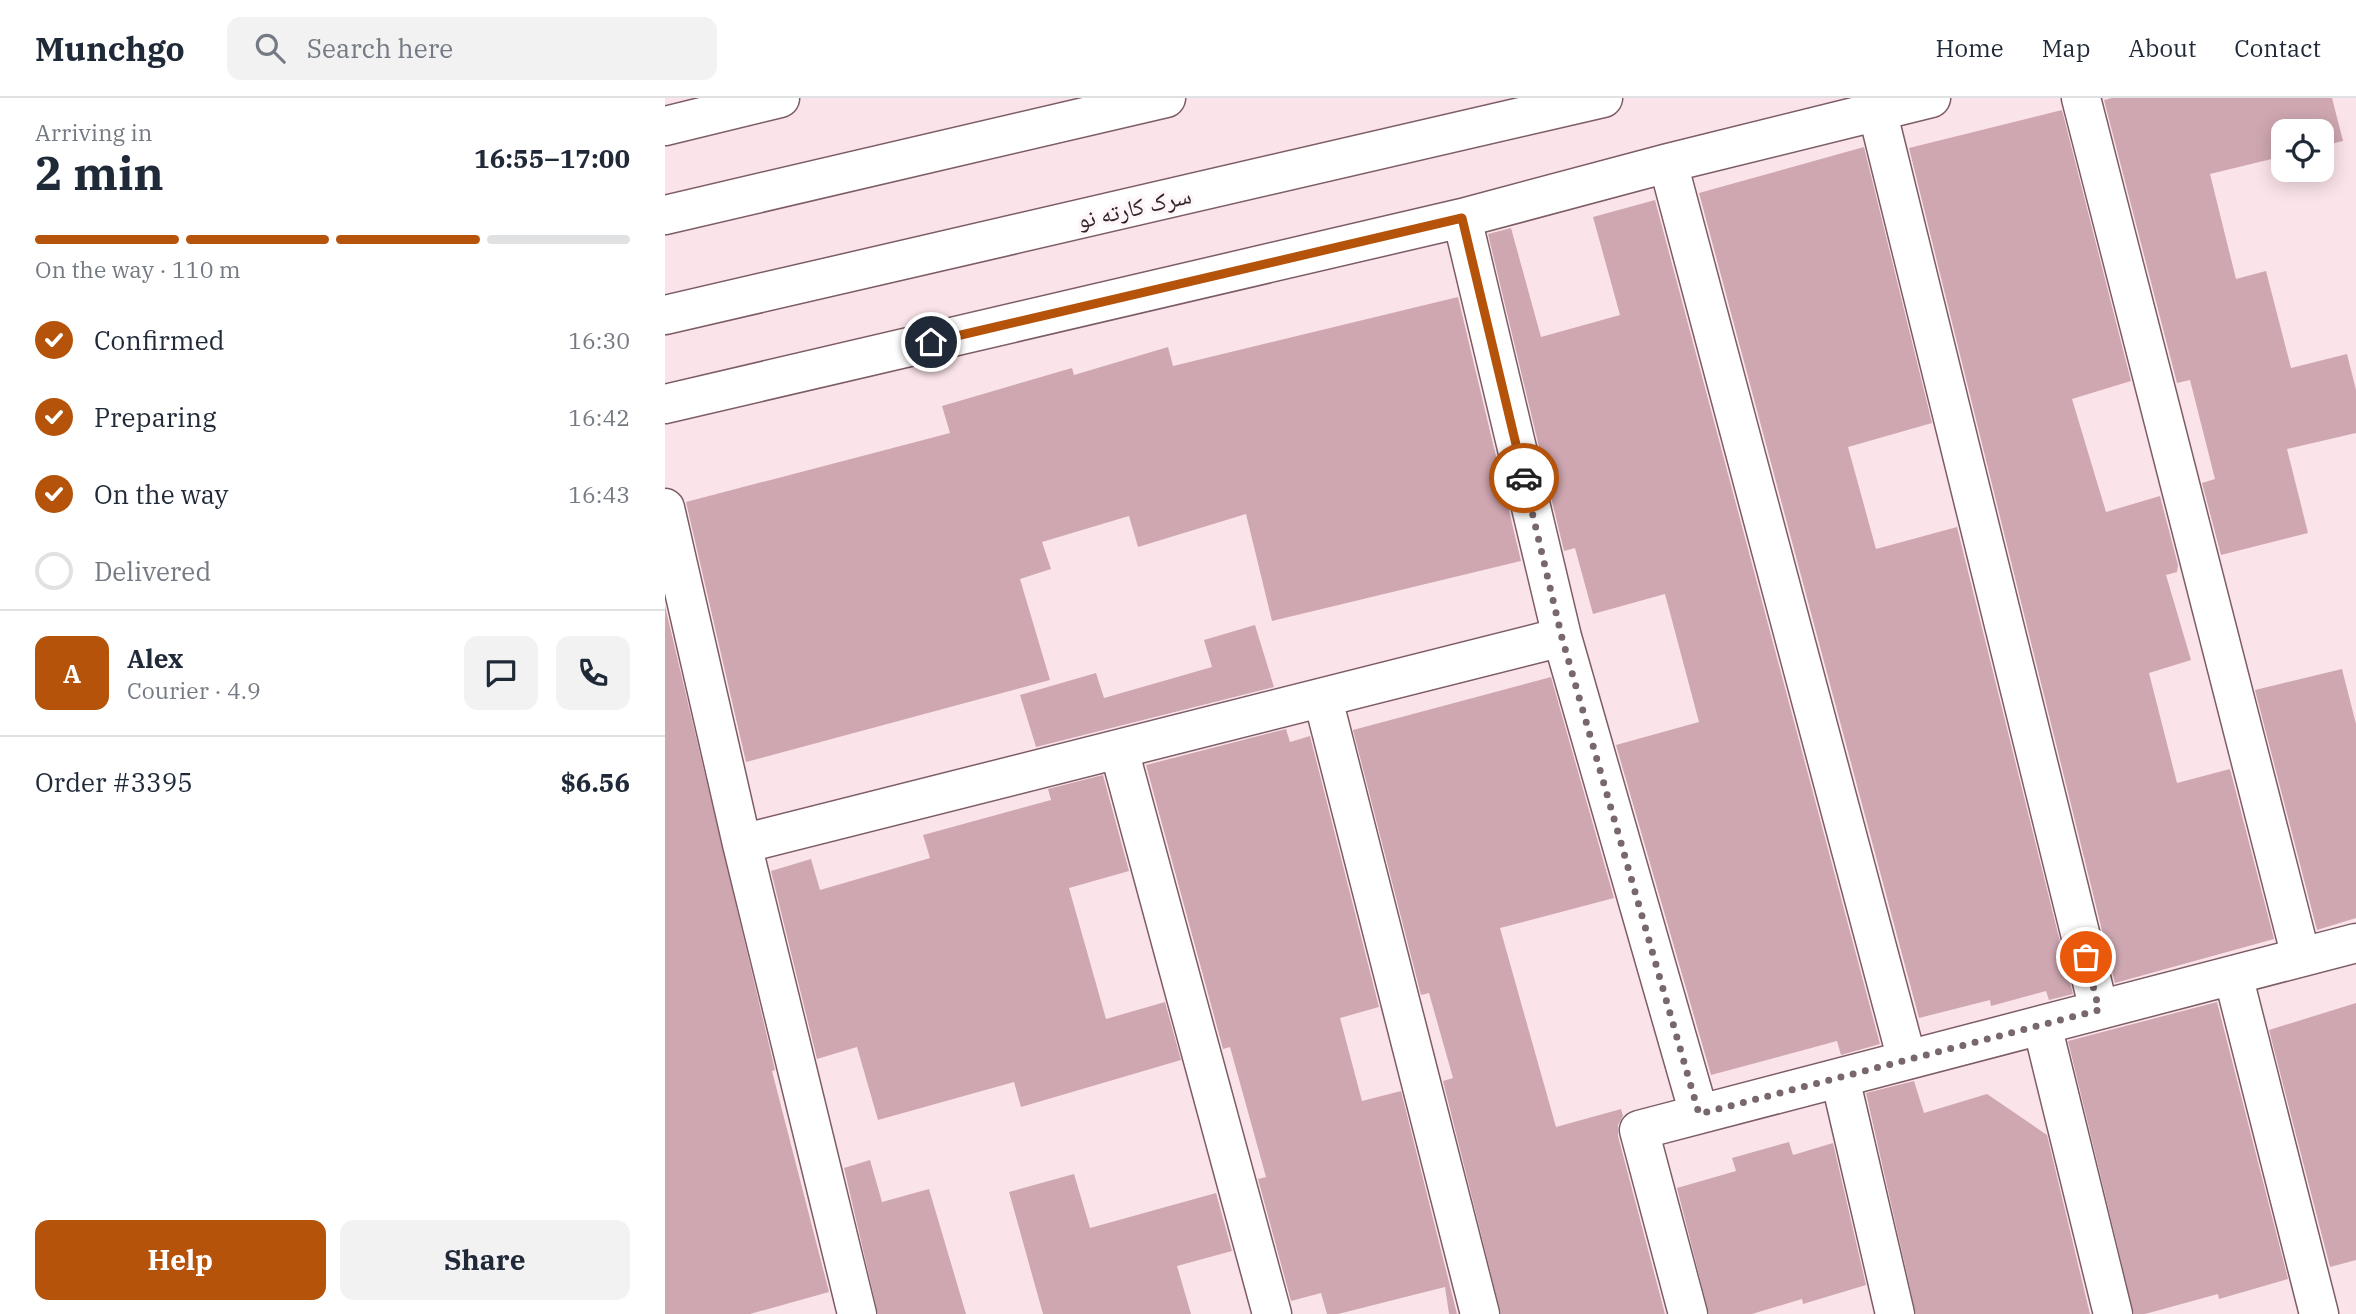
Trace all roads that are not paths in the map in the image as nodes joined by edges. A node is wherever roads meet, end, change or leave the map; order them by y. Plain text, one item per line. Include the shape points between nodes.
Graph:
1 (780, 98) edge
2 (1166, 98) edge
3 (1603, 98) edge
4 (1931, 98) edge
5 (2081, 98) edge
6 (1877, 110) junction
7 (665, 126) edge
8 (1668, 163) junction
9 (665, 215) edge
10 (1462, 218) junction
11 (665, 315) edge
12 (665, 404) edge
13 (665, 508) edge
14 (1562, 638) junction
15 (1323, 699) junction
16 (1119, 750) junction
17 (741, 844) junction
18 (2356, 943) edge
19 (2301, 957) junction
20 (2233, 975) junction
21 (2099, 1010) junction
22 (2042, 1025) junction
23 (1907, 1060) junction
24 (1840, 1078) junction
25 (1699, 1114) junction
26 (846, 1312) edge
27 (1272, 1314) edge
28 (1481, 1314) edge
29 (1688, 1314) edge
30 (1895, 1314) edge
31 (2113, 1314) edge
32 (2319, 1314) edge

1 - 7 main road
2 - 9 main road
3 - 11 main road, سرک کارته نو
4 - 6 main road
5 - 19 main road
6 - 8 main road
6 - 21 main road
8 - 10 main road
8 - 23 main road
10 - 12 main road
10 - 14 main road
13 - 17 main road
14 - 15 main road
14 - 25 main road
15 - 16 main road
15 - 28 main road
16 - 17 main road
16 - 27 main road
17 - 26 main road
18 - 19 main road
19 - 20 main road
20 - 21 main road
20 - 32 main road
21 - 22 main road
22 - 23 main road
22 - 31 main road
23 - 24 main road
24 - 25 main road
24 - 30 main road
25 - 29 main road via 1639,1130

